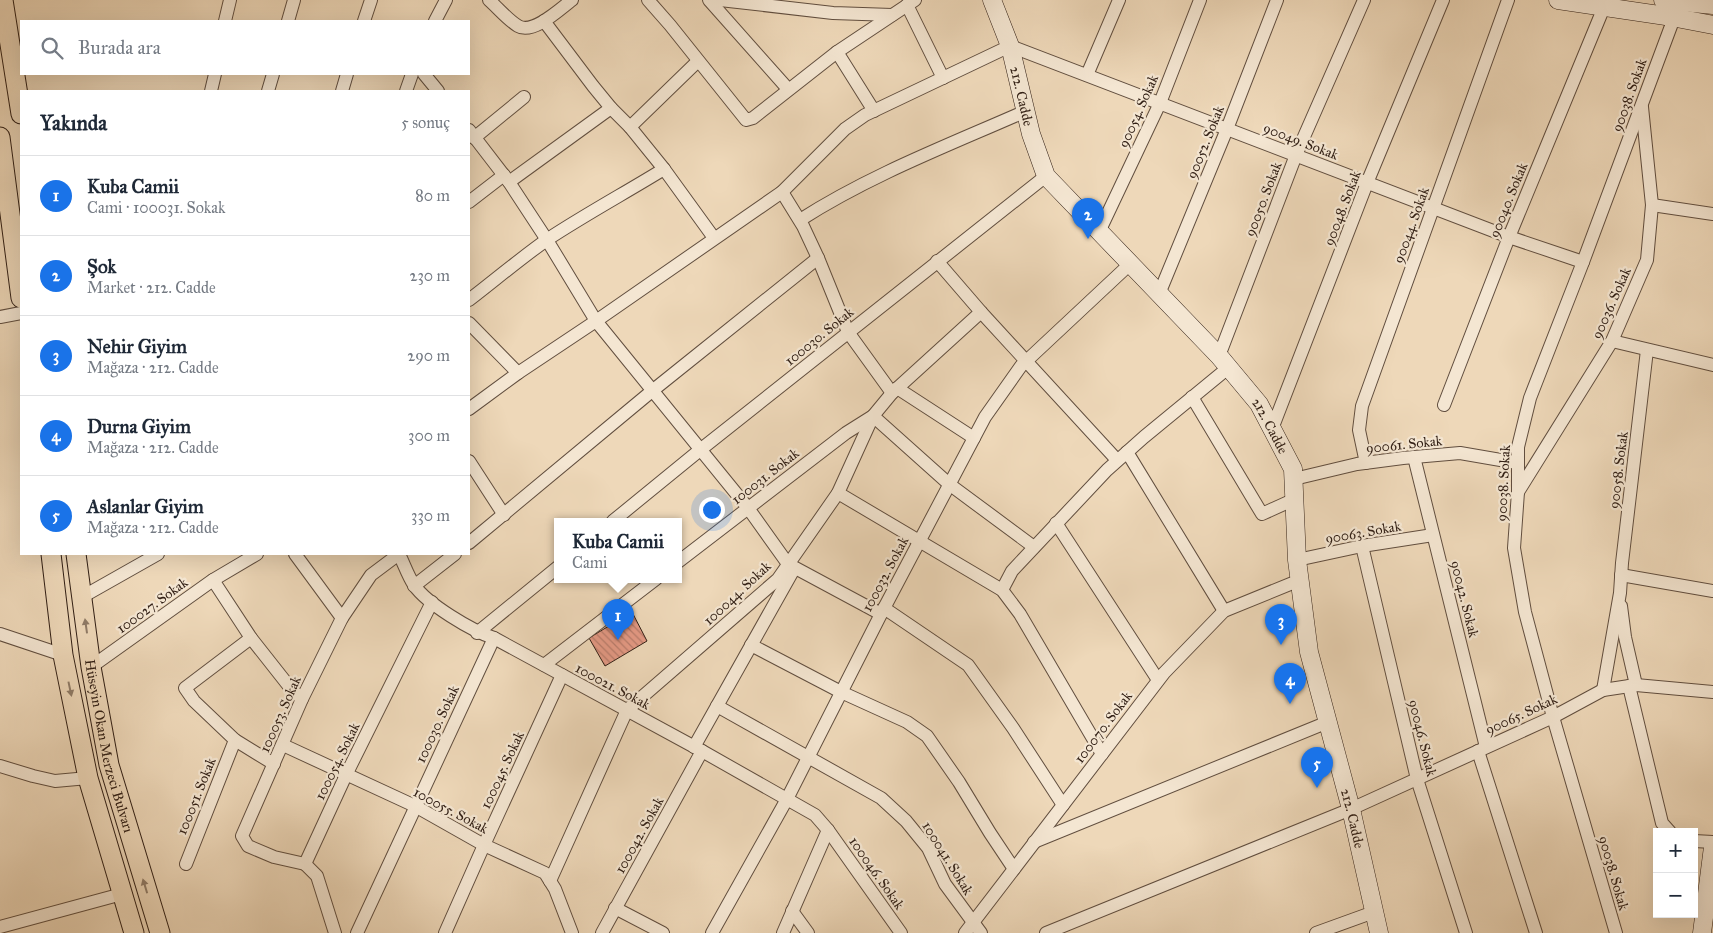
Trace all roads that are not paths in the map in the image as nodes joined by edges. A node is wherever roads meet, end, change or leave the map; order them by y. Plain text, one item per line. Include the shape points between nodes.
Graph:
1 (3, 0) edge
2 (230, 0) edge
3 (294, 0) edge
4 (371, 0) edge
5 (446, 0) edge
6 (489, 0) edge
7 (648, 0) edge
8 (710, 0) edge
9 (720, 0) edge
10 (992, 0) edge
11 (1119, 0) edge
12 (1200, 0) edge
13 (1277, 0) edge
14 (1364, 0) edge
15 (1443, 0) edge
16 (1508, 0) edge
17 (1558, 0) edge
18 (1663, 0) edge
19 (563, 2) edge
20 (911, 2) edge
21 (1713, 5) edge
22 (1604, 7) junction
23 (892, 15) junction
24 (1674, 18) junction
25 (225, 20) edge
26 (288, 20) edge
27 (364, 20) edge
28 (436, 20) edge
29 (544, 21) junction
30 (1713, 25) edge
31 (1010, 46) junction
32 (837, 52) junction
33 (698, 61) junction
34 (215, 75) edge
35 (273, 75) edge
36 (347, 75) edge
37 (412, 75) edge
38 (425, 75) edge
39 (1087, 76) junction
40 (943, 78) junction
41 (788, 89) junction
42 (211, 90) edge
43 (268, 90) edge
44 (342, 90) edge
45 (406, 90) edge
46 (437, 90) edge
47 (524, 97) dead end
48 (1160, 103) junction
49 (1642, 103) junction
50 (20, 108) edge
51 (611, 108) junction
52 (874, 111) junction
53 (1026, 111) junction
54 (630, 127) junction
55 (1227, 129) junction
56 (472, 134) edge
57 (0, 137) edge
58 (1296, 155) junction
59 (664, 169) junction
60 (1046, 176) junction
61 (506, 178) junction
62 (1367, 183) junction
63 (782, 192) junction
64 (470, 201) edge
65 (1652, 205) junction
66 (1433, 208) junction
67 (1713, 214) edge
68 (800, 220) junction
69 (1099, 232) junction
70 (1509, 237) junction
71 (714, 238) junction
72 (547, 240) junction
73 (818, 258) junction
74 (937, 261) junction
75 (1583, 262) junction
76 (1130, 264) junction
77 (20, 290) edge
78 (1159, 294) junction
79 (470, 299) edge
80 (981, 312) junction
81 (20, 313) edge
82 (0, 317) edge
83 (596, 321) junction
84 (470, 324) edge
85 (848, 332) junction
86 (1612, 341) junction
87 (1647, 350) junction
88 (1026, 362) junction
89 (1223, 362) junction
90 (1713, 364) edge
91 (518, 373) junction
92 (894, 390) junction
93 (652, 391) junction
94 (1192, 397) junction
95 (1444, 405) dead end
96 (470, 408) edge
97 (873, 416) junction
98 (1272, 430) junction
99 (974, 438) junction
100 (700, 450) junction
101 (1122, 456) junction
102 (1414, 457) junction
103 (470, 463) edge
104 (1366, 463) junction
105 (1518, 463) junction
106 (1294, 479) junction
107 (949, 484) junction
108 (1518, 492) junction
109 (838, 493) junction
110 (1295, 499) junction
111 (748, 508) junction
112 (504, 514) junction
113 (617, 518) edge
114 (1056, 523) junction
115 (1433, 535) junction
116 (470, 542) edge
117 (919, 542) junction
118 (1362, 546) junction
119 (1034, 547) junction
120 (51, 555) edge
121 (76, 555) edge
122 (156, 555) edge
123 (255, 555) edge
124 (296, 555) edge
125 (398, 555) edge
126 (399, 555) edge
127 (454, 555) edge
128 (682, 559) edge
129 (1297, 560) junction
130 (791, 566) junction
131 (554, 569) edge
132 (1621, 575) junction
133 (213, 580) junction
134 (1300, 580) junction
135 (651, 583) edge
136 (414, 586) junction
137 (1002, 590) junction
138 (1713, 590) edge
139 (1620, 593) junction
140 (82, 597) junction
141 (432, 602) junction
142 (882, 611) junction
143 (1224, 611) junction
144 (342, 618) junction
145 (478, 633) junction
146 (0, 634) edge
147 (251, 638) junction
148 (494, 638) junction
149 (751, 645) junction
150 (63, 655) junction
151 (544, 665) junction
152 (92, 667) junction
153 (562, 675) junction
154 (1158, 680) junction
155 (1633, 686) junction
156 (1603, 690) junction
157 (841, 692) junction
158 (1713, 692) edge
159 (302, 699) junction
160 (717, 706) junction
161 (627, 710) junction
162 (1552, 717) junction
163 (1328, 722) junction
164 (235, 740) junction
165 (283, 745) junction
166 (698, 749) junction
167 (1482, 749) junction
168 (1102, 754) junction
169 (808, 757) junction
170 (274, 764) junction
171 (0, 766) edge
172 (346, 775) junction
173 (88, 778) junction
174 (1417, 779) junction
175 (787, 799) junction
176 (1062, 805) junction
177 (415, 806) junction
178 (1351, 809) junction
179 (1667, 828) edge
180 (828, 830) junction
181 (1698, 841) edge
182 (1034, 842) junction
183 (1713, 842) edge
184 (484, 844) junction
185 (1713, 847) edge
186 (186, 864) dead end
187 (305, 864) junction
188 (1014, 869) junction
189 (550, 881) junction
190 (122, 894) junction
191 (616, 908) junction
192 (792, 911) junction
193 (1374, 912) junction
194 (4, 929) edge
195 (973, 930) edge
196 (134, 933) edge
197 (160, 933) edge
198 (335, 933) edge
199 (357, 933) edge
200 (445, 933) edge
201 (572, 933) edge
202 (602, 933) edge
203 (663, 933) edge
204 (712, 933) edge
205 (783, 933) edge
206 (808, 933) edge
207 (901, 933) edge
208 (1046, 933) edge
209 (1316, 933) edge
210 (1379, 933) edge
211 (1466, 933) edge
212 (1536, 933) edge
213 (1616, 933) edge
214 (1702, 933) edge

1 - 50 main road
2 - 25 street
3 - 26 street
4 - 27 street
5 - 28 street
6 - 29 street via 519,27 531,29
7 - 33 street
8 - 41 street
9 - 23 street via 833,13
10 - 31 street, 212. Cadde
11 - 39 street
12 - 48 street, 90054. Sokak
13 - 55 street, 90052. Sokak
14 - 58 street, 90050. Sokak
15 - 62 street, 90048. Sokak
16 - 66 street, 90044. Sokak
17 - 22 street
18 - 21 street
19 - 29 street
20 - 23 street
20 - 40 street
22 - 24 street
22 - 70 street, 90040. Sokak
23 - 32 street
24 - 30 street
24 - 49 street, 90038. Sokak
29 - 51 street
31 - 39 street, 90049. Sokak
31 - 40 street
31 - 53 street, 212. Cadde
32 - 41 street
32 - 52 street
33 - 41 street via 746,120 753,118
33 - 54 street
34 - 42 street
35 - 43 street
36 - 44 street
37 - 45 street
38 - 46 street
39 - 48 street, 90049. Sokak
40 - 52 street
47 - 56 street
48 - 55 street, 90049. Sokak
48 - 69 street, 90054. Sokak
49 - 65 street, 90036. Sokak
49 - 75 street, 90038. Sokak
51 - 54 street
51 - 61 street
52 - 63 street via 845,129
53 - 60 street, 212. Cadde
53 - 68 street via 892,170
54 - 59 street
55 - 58 street, 90049. Sokak
55 - 78 street, 90052. Sokak
56 - 61 street
57 - 77 main road
58 - 62 street, 90049. Sokak
58 - 89 street, 90050. Sokak
59 - 71 street
59 - 72 street
60 - 69 street, 212. Cadde
60 - 74 street, 100030. Sokak
61 - 64 street
61 - 72 street
62 - 66 street, 90049. Sokak
62 - 98 street, 90048. Sokak
63 - 68 street
63 - 71 street
65 - 67 street
65 - 86 street, 90036. Sokak via 1648,260
66 - 70 street, 90049. Sokak
66 - 104 street, 90044. Sokak via 1362,406 1359,430
68 - 73 street
69 - 76 street, 212. Cadde
70 - 75 street, 90049. Sokak
70 - 95 street, 90040. Sokak
71 - 83 street
72 - 79 street
72 - 83 street
73 - 85 street
73 - 93 street
74 - 80 street
74 - 85 street, 100030. Sokak
75 - 105 street, 90038. Sokak via 1530,398 1518,447
76 - 78 street, 212. Cadde
76 - 88 street, 100032. Sokak
78 - 89 street, 212. Cadde
80 - 88 street
80 - 92 street, 100044. Sokak
81 - 82 street
83 - 91 street
83 - 93 street
84 - 91 street
85 - 92 street
85 - 100 street, 100030. Sokak
86 - 87 street
86 - 108 street, 90036. Sokak
87 - 90 street
87 - 132 street, 90058. Sokak
88 - 99 street, 100032. Sokak via 985,417
88 - 101 street
89 - 94 street
89 - 98 street, 212. Cadde via 1259,404
91 - 96 street
92 - 97 street, 100044. Sokak
92 - 99 street
93 - 100 street
93 - 112 street
94 - 101 street
94 - 110 street via 1262,514
97 - 107 street
97 - 109 street, 100044. Sokak
97 - 111 street, 100031. Sokak
98 - 106 street, 212. Cadde via 1293,469
99 - 107 street, 100032. Sokak
100 - 111 street
100 - 113 street, 100030. Sokak
101 - 114 street
101 - 143 street
102 - 104 street, 90061. Sokak
102 - 105 street, 90061. Sokak via 1460,453
102 - 115 street, 90042. Sokak
103 - 112 street
104 - 106 street, 90061. Sokak
105 - 108 street, 90038. Sokak
106 - 110 street, 212. Cadde
107 - 117 street, 100032. Sokak
107 - 119 street
108 - 162 street, 90038. Sokak via 1514,548 1525,612
109 - 117 street
109 - 130 street, 100044. Sokak
110 - 129 street, 212. Cadde
111 - 128 street, 100031. Sokak
111 - 130 street
112 - 116 street
114 - 119 street
114 - 154 street
115 - 118 street, 90063. Sokak
115 - 167 street, 90042. Sokak
117 - 137 street
117 - 142 street, 100032. Sokak
118 - 129 street, 90063. Sokak
118 - 174 street, 90046. Sokak
119 - 137 street via 1012,571
120 - 150 main road, Hüseyin Okan Merzeci Bulvarı
121 - 140 main road, Hüseyin Okan Merzeci Bulvarı
122 - 140 street
123 - 133 street, 100027. Sokak
124 - 144 street
125 - 144 street, 100053. Sokak via 371,576
126 - 136 street, 100021. Sokak
127 - 136 street
129 - 134 street, 212. Cadde
130 - 142 street
130 - 149 street, 100042. Sokak
130 - 161 street, 100044. Sokak
131 - 145 street
132 - 138 street
132 - 139 street, 90058. Sokak
133 - 147 street
133 - 152 street, 100027. Sokak
134 - 143 street, 100070. Sokak
134 - 163 street, 212. Cadde via 1309,652
135 - 151 street
136 - 141 street, 100021. Sokak
137 - 168 street via 1020,614
139 - 155 street, 90058. Sokak
139 - 156 street, 90058. Sokak
152 -> 140 main road, Hüseyin Okan Merzeci Bulvarı
141 - 145 street, 100021. Sokak
141 - 172 street, 100054. Sokak
142 - 157 street, 100032. Sokak
142 - 176 street via 968,665
143 - 154 street, 100070. Sokak
144 - 159 street, 100053. Sokak
145 - 148 street, 100021. Sokak
146 - 150 street
147 - 159 street
147 - 164 street via 185,688 194,702
148 - 151 street, 100021. Sokak
148 - 177 street, 100030. Sokak
149 - 157 street
149 - 160 street, 100042. Sokak
150 -> 173 main road, Hüseyin Okan Merzeci Bulvarı
151 - 153 street, 100021. Sokak
197 -> 152 main road, Hüseyin Okan Merzeci Bulvarı via 109,765
153 - 161 street, 100021. Sokak
153 - 184 street, 100045. Sokak
154 - 168 street, 100070. Sokak
155 - 156 street, 90065. Sokak
155 - 158 street, 90065. Sokak
155 - 179 street, 90058. Sokak via 1660,814
156 - 162 street, 90065. Sokak
157 - 169 street, 100032. Sokak
157 - 188 street via 907,722 927,736
159 - 165 street, 100053. Sokak
160 - 166 street, 100042. Sokak
160 - 169 street, 100041. Sokak
161 - 166 street, 100021. Sokak
161 - 189 street, 100044. Sokak
162 - 167 street, 90065. Sokak
162 - 213 street, 90038. Sokak
163 - 178 street, 212. Cadde
163 - 182 street
164 - 170 street
164 - 186 street, 100051. Sokak
165 - 170 street, 100053. Sokak
165 - 172 street, 100055. Sokak
166 - 175 street, 100021. Sokak
166 - 191 street, 100042. Sokak
167 - 174 street, 90065. Sokak
167 - 212 street, 90042. Sokak
168 - 176 street, 100070. Sokak
169 - 175 street, 100032. Sokak
169 - 195 street, 100041. Sokak via 881,798 906,821 928,848
170 - 187 street, 100053. Sokak via 242,836 248,846 274,857
171 - 173 street via 55,781
172 - 177 street, 100055. Sokak
172 - 187 street, 100054. Sokak
173 - 190 main road, Hüseyin Okan Merzeci Bulvarı
174 - 178 street, 90065. Sokak
174 - 211 street, 90046. Sokak
175 - 180 street, 100021. Sokak via 815,815
175 - 204 street, 100032. Sokak
176 - 182 street, 100070. Sokak
177 - 184 street, 100055. Sokak
177 - 199 street, 100030. Sokak
178 - 193 street, 212. Cadde
178 - 208 street, 90065. Sokak
180 - 192 street
180 - 207 street, 100046. Sokak
181 - 183 street
182 - 188 street, 100070. Sokak
184 - 189 street, 100055. Sokak via 545,873
184 - 200 street, 100045. Sokak
185 - 214 street
187 - 198 street via 317,876
188 - 195 street, 100070. Sokak
189 - 201 street, 100055. Sokak
190 - 194 street
190 - 196 main road, Hüseyin Okan Merzeci Bulvarı
191 - 202 street, 100042. Sokak
191 - 203 street
192 - 205 street
192 - 206 street
193 - 209 street
193 - 210 street, 212. Cadde

